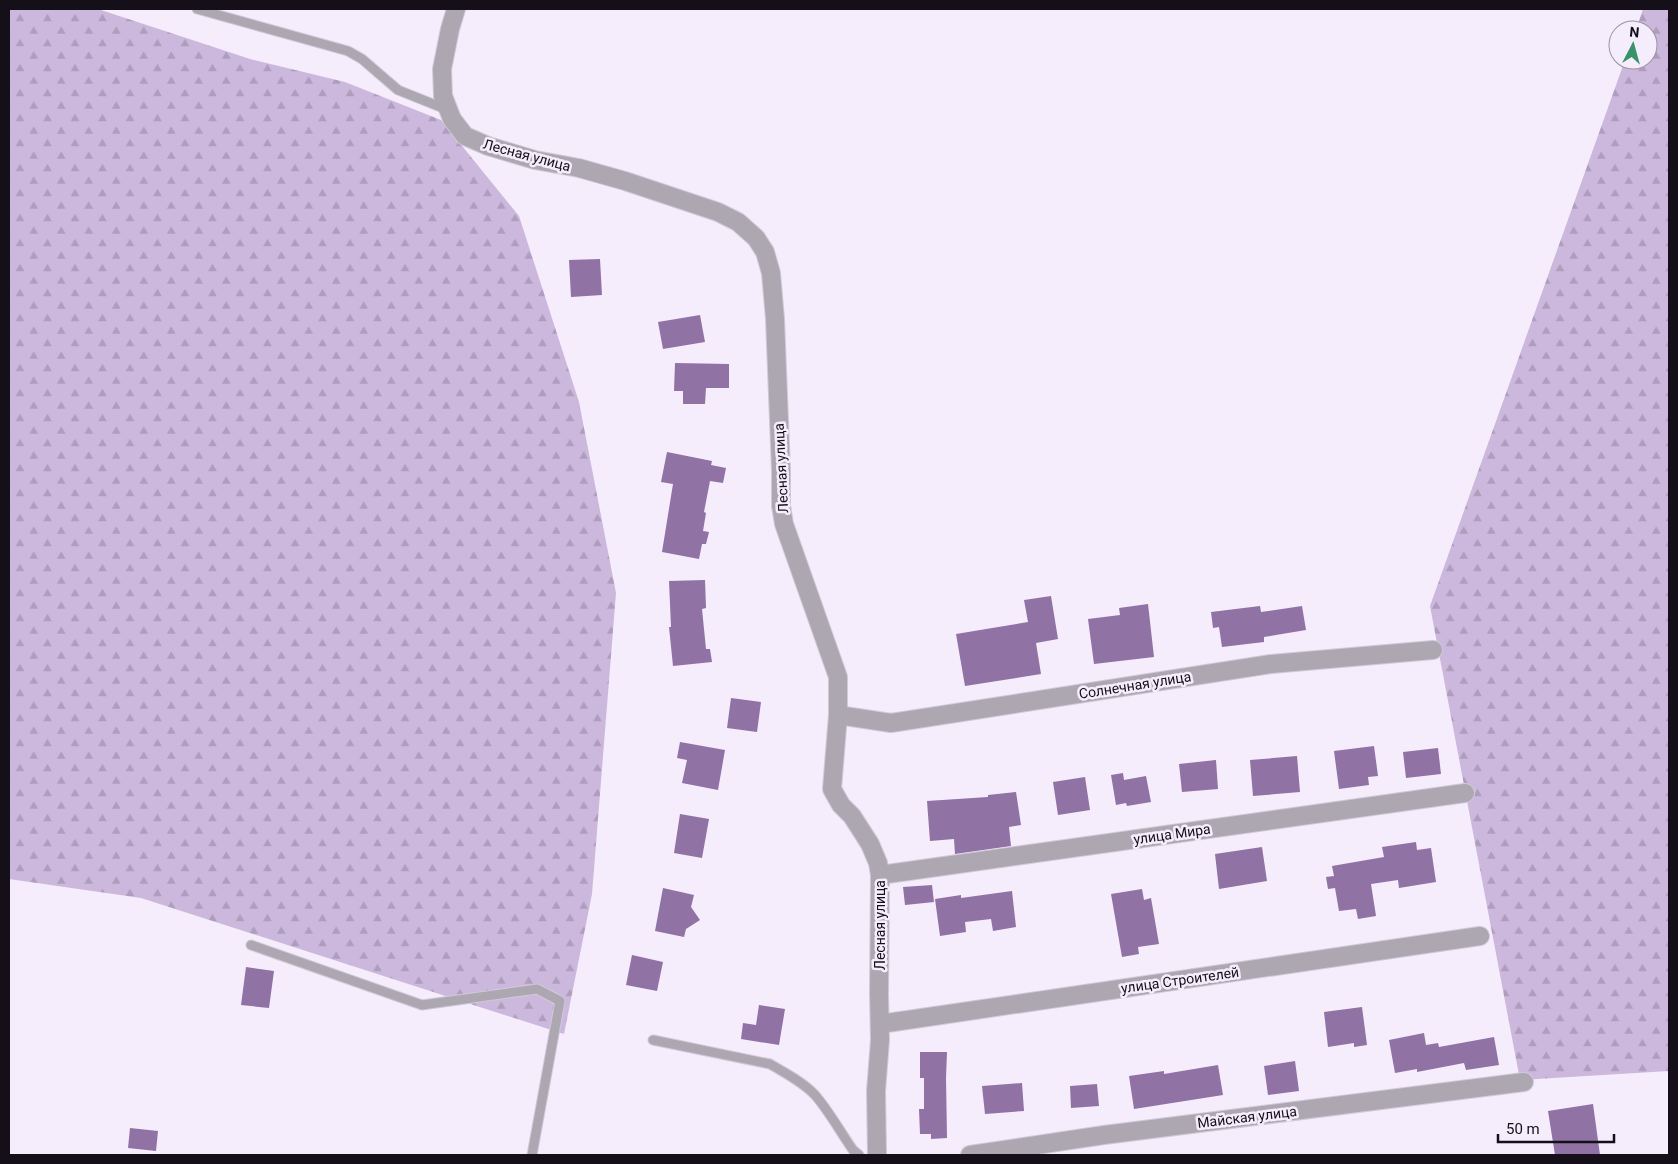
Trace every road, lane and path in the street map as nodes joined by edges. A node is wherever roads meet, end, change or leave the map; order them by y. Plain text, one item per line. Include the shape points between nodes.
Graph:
1 (197, 9) edge
2 (456, 9) edge
3 (449, 110) junction
4 (1433, 650) dead end
5 (838, 715) junction
6 (1464, 793) dead end
7 (880, 874) junction
8 (1480, 936) dead end
9 (251, 945) dead end
10 (880, 1024) junction
11 (653, 1040) dead end
12 (1524, 1082) dead end
13 (532, 1155) edge
14 (859, 1155) edge
15 (877, 1155) edge
16 (970, 1155) edge

1 - 3 lane via 348,51 398,90
2 - 3 street, Лесная улица via 442,69 443,96
3 - 5 street, Лесная улица via 460,130 473,140 535,160 625,181 718,212 738,222 756,238 765,252 771,273 784,524 838,677
4 - 5 street, Солнечная улица via 1271,664 890,723
5 - 7 street, Лесная улица via 832,789 870,844
6 - 7 street, улица Мира
7 - 10 street, Лесная улица
8 - 10 street, улица Строителей
9 - 13 lane via 422,1005 537,989 560,1001
10 - 15 street, Лесная улица
11 - 14 lane via 770,1064 816,1096
12 - 16 street, Майская улица

